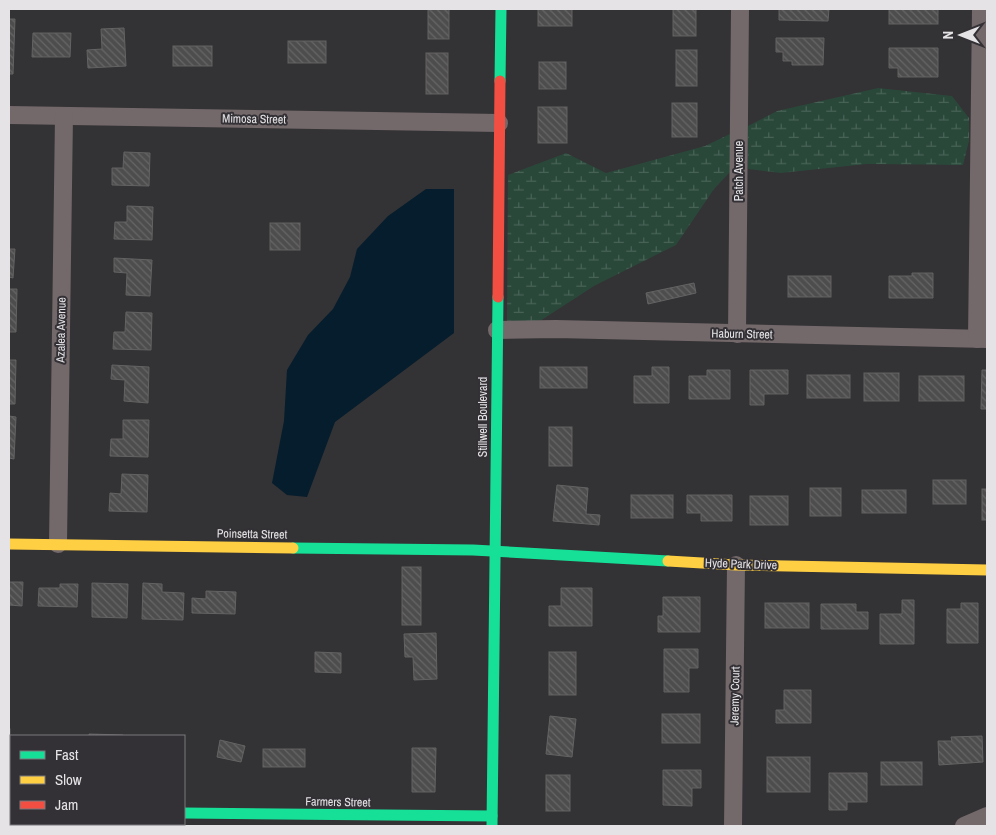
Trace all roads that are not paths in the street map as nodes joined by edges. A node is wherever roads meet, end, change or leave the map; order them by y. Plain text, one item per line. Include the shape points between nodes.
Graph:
1 (501, 9) edge
2 (740, 9) edge
3 (980, 9) edge
4 (9, 115) edge
5 (64, 116) junction
6 (499, 123) junction
7 (497, 330) junction
8 (738, 334) junction
9 (982, 339) edge
10 (9, 544) edge
11 (58, 544) junction
12 (496, 552) junction
13 (736, 565) junction
14 (987, 570) edge
15 (185, 813) edge
16 (987, 816) edge
17 (492, 821) edge
18 (733, 826) edge
19 (964, 826) edge

1 - 6 street, Stillwell Boulevard
2 - 8 street, Patch Avenue
3 - 9 street
4 - 5 street, Mimosa Street
5 - 6 street, Mimosa Street
5 - 11 street, Azalea Avenue
6 - 7 street, Stillwell Boulevard
7 - 8 street, Haburn Street
7 - 12 street, Stillwell Boulevard
8 - 9 street, Haburn Street
10 - 11 street, Poinsetta Street
11 - 12 street, Poinsetta Street
12 - 13 street, Hyde Park Drive
12 - 17 street, Stillwell Boulevard
13 - 14 street, Hyde Park Drive
13 - 18 street, Jeremy Court
15 - 17 street, Farmers Street
16 - 19 street

